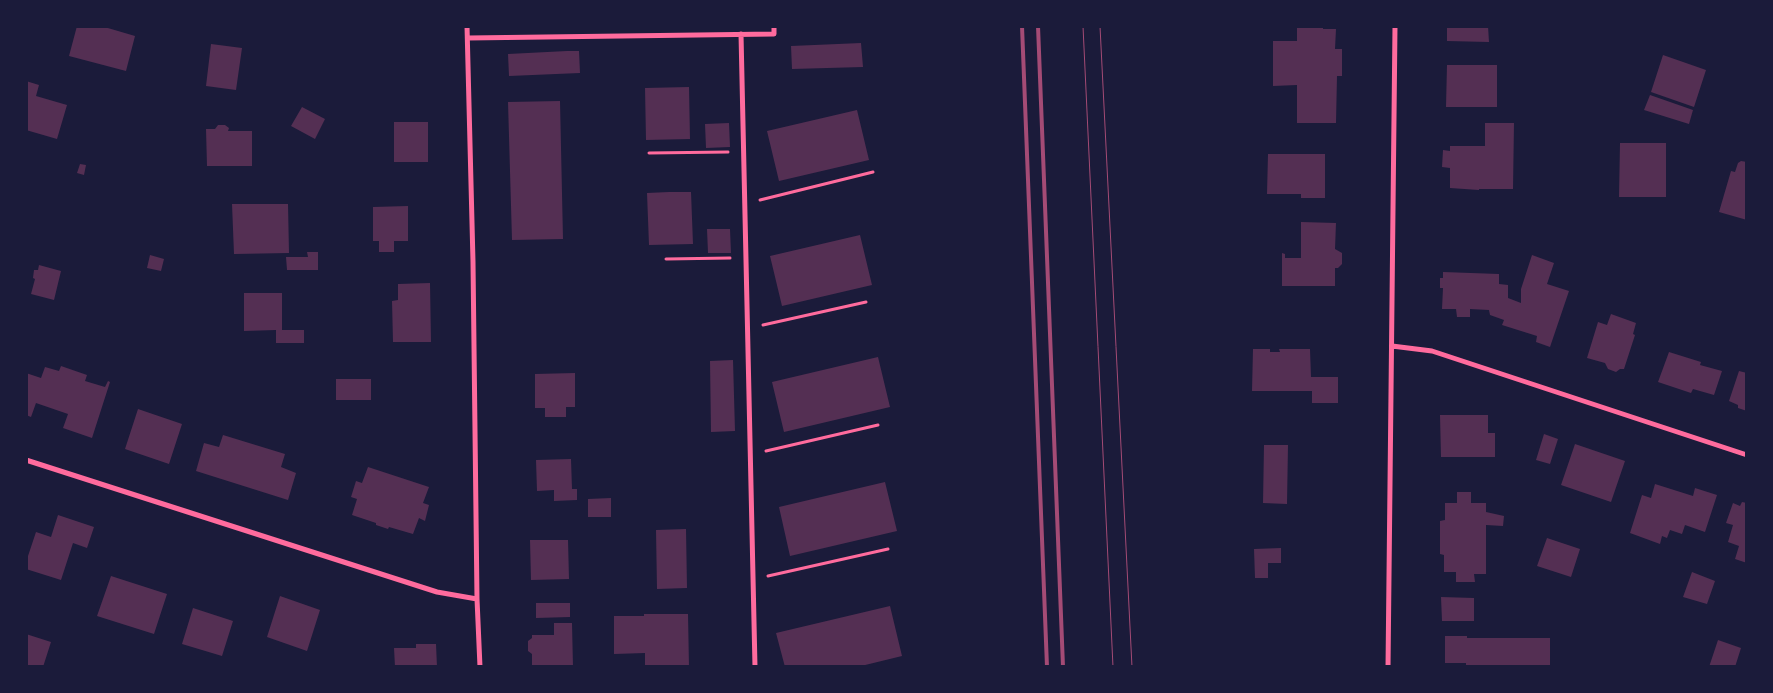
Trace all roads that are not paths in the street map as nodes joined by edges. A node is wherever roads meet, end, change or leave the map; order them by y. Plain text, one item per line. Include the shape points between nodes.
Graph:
1 (468, 26) edge
2 (774, 26) edge
3 (1395, 26) edge
4 (741, 34) junction
5 (468, 38) junction
6 (1392, 346) junction
7 (1747, 455) edge
8 (26, 460) edge
9 (477, 599) junction
10 (480, 667) edge
11 (755, 667) edge
12 (1388, 667) edge

1 - 5 street
2 - 4 street via 774,34
3 - 6 street
4 - 5 street
4 - 11 street
5 - 9 street
6 - 7 street via 1432,351
6 - 12 street
8 - 9 street via 436,592
9 - 10 street

